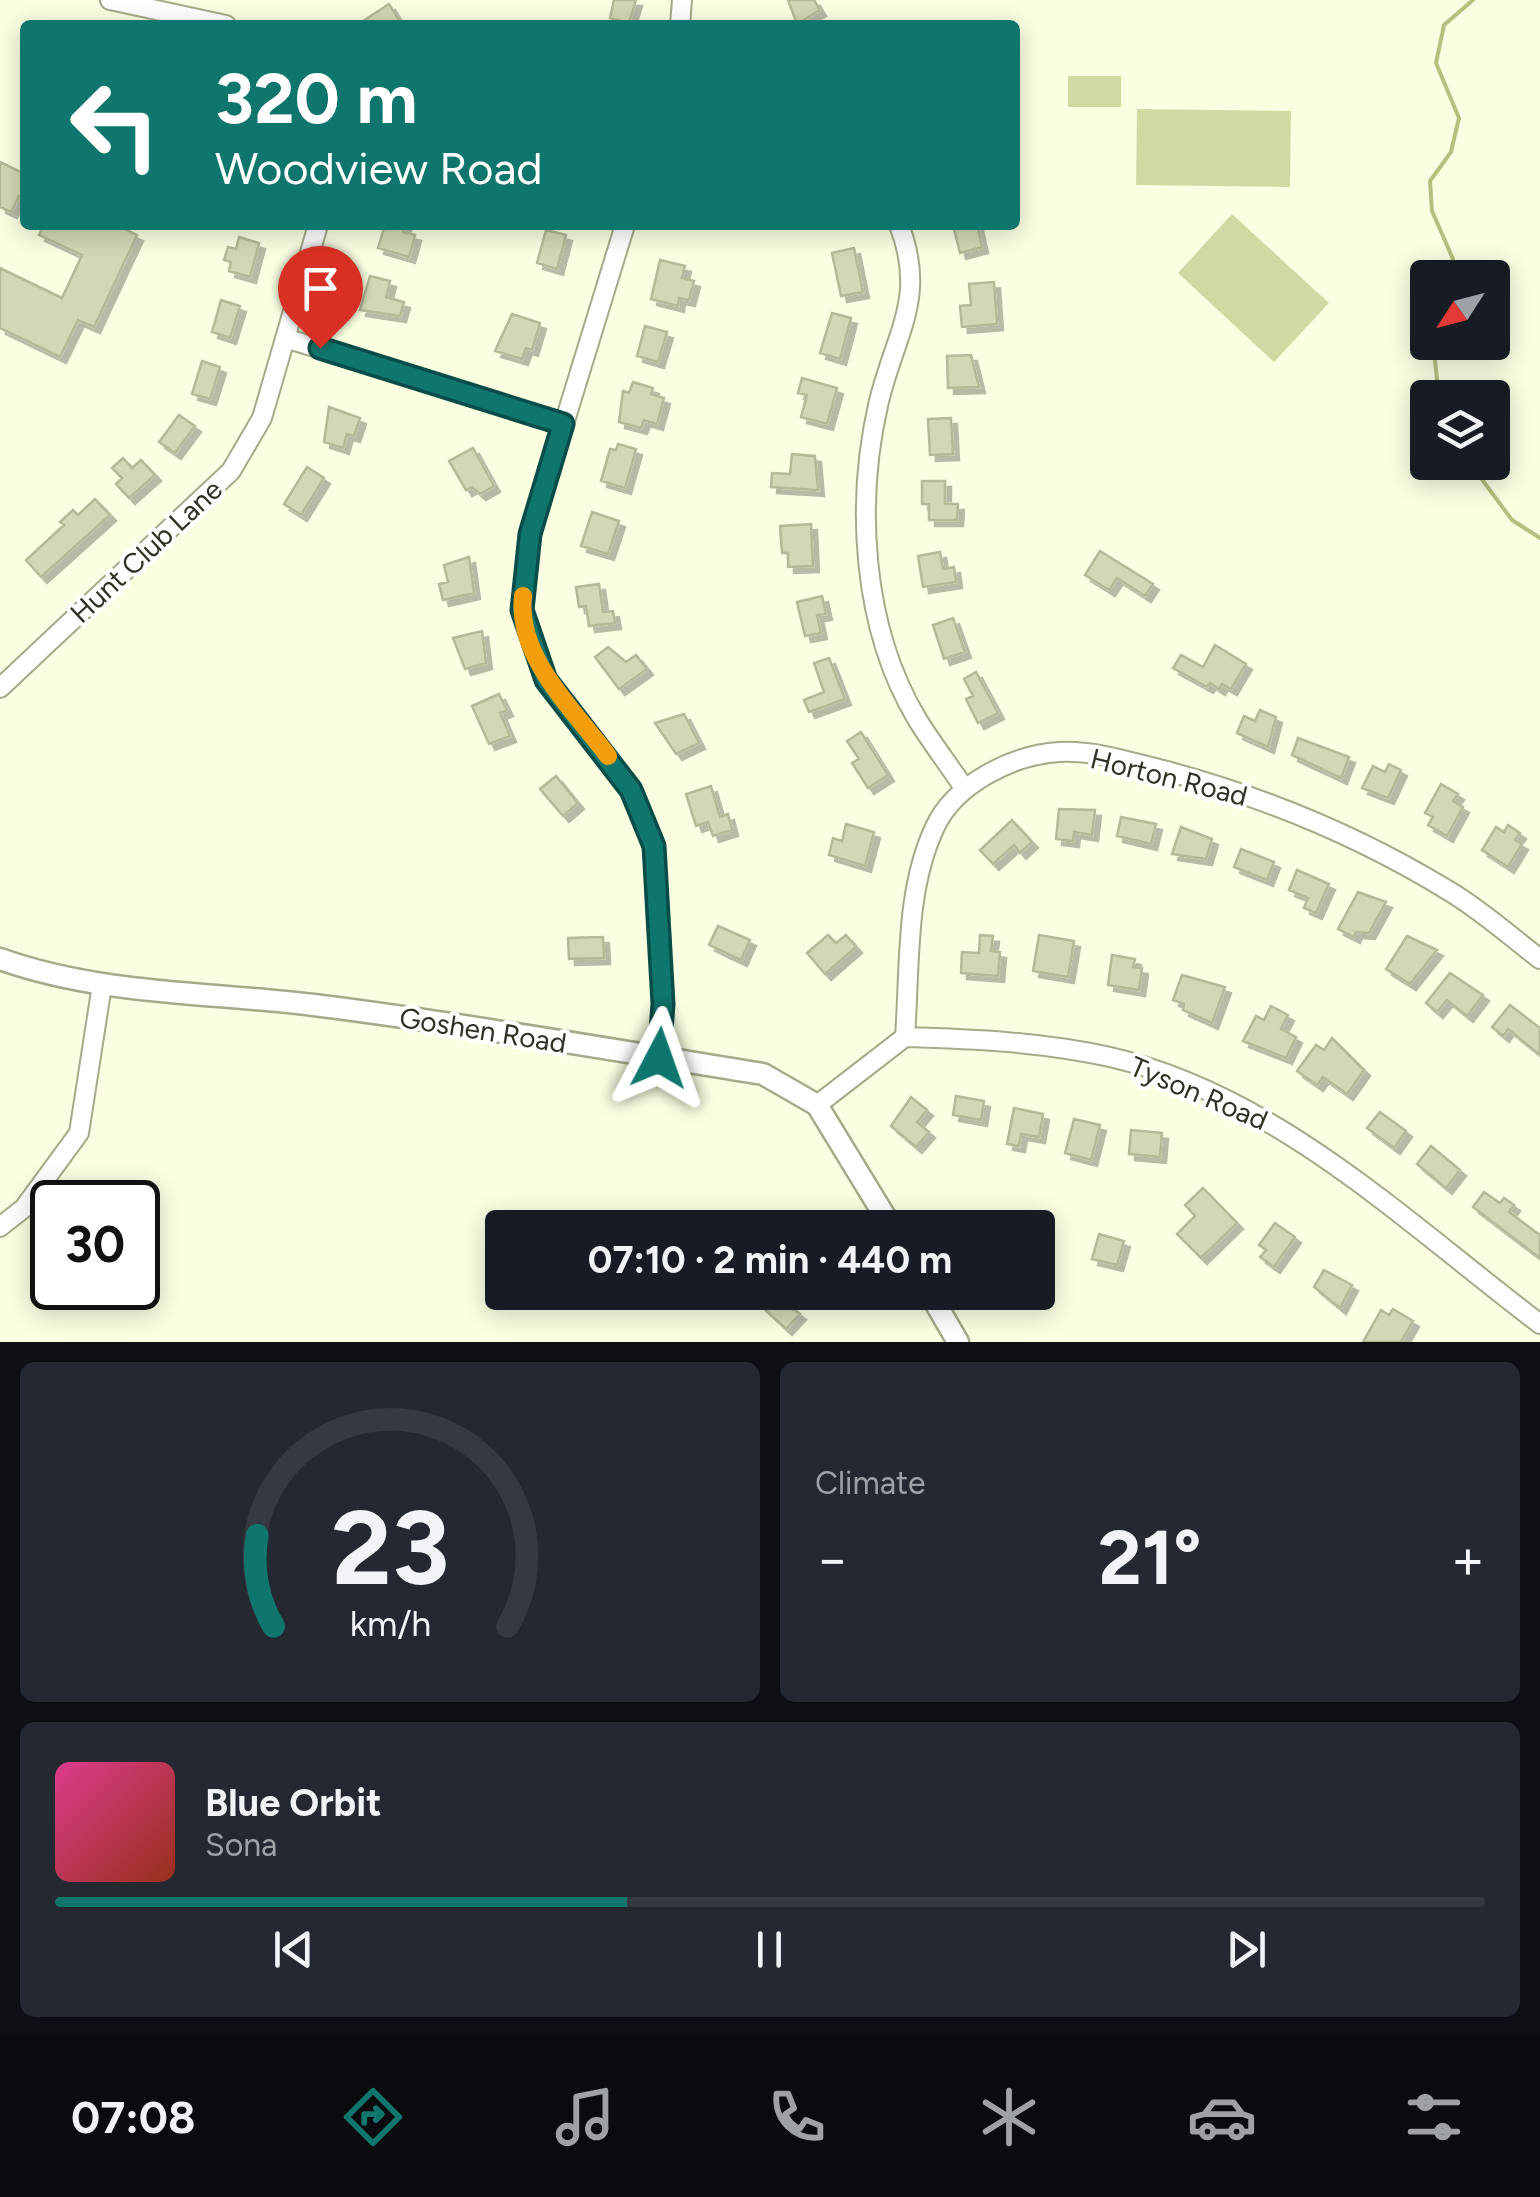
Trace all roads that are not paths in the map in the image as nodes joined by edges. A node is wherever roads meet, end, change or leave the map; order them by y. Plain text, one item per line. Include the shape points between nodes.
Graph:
1 (110, 0) edge
2 (203, 20) edge
3 (317, 230) edge
4 (623, 230) edge
5 (901, 230) edge
6 (285, 338) junction
7 (563, 424) junction
8 (0, 688) edge
9 (964, 788) junction
10 (0, 959) edge
11 (1540, 959) edge
12 (102, 986) junction
13 (906, 1037) junction
14 (659, 1058) junction
15 (817, 1106) junction
16 (881, 1210) edge
17 (0, 1227) edge
18 (939, 1310) edge
19 (1540, 1324) edge
20 (958, 1342) edge

1 - 2 street
3 - 6 street, Hunt Club Lane
4 - 7 street
5 - 9 street via 911,256 912,298 877,414 865,538 877,619 915,716
6 - 7 street
6 - 8 street, Hunt Club Lane via 262,418 231,471
7 - 14 street via 530,534 522,610 546,680 631,790 654,846 663,1004
9 - 11 street, Horton Road via 1020,759 1058,752 1124,760 1208,782 1376,849 1453,893
9 - 13 street, Horton Road via 936,825 917,881
10 - 12 street, Goshen Road
12 - 14 street, Goshen Road via 310,1004
12 - 17 street via 79,1133 24,1208
13 - 15 street
13 - 19 street, Tyson Road via 1018,1041 1112,1058 1188,1082 1285,1130
14 - 15 street, Goshen Road via 763,1074
15 - 16 street, Goshen Road
18 - 20 street

